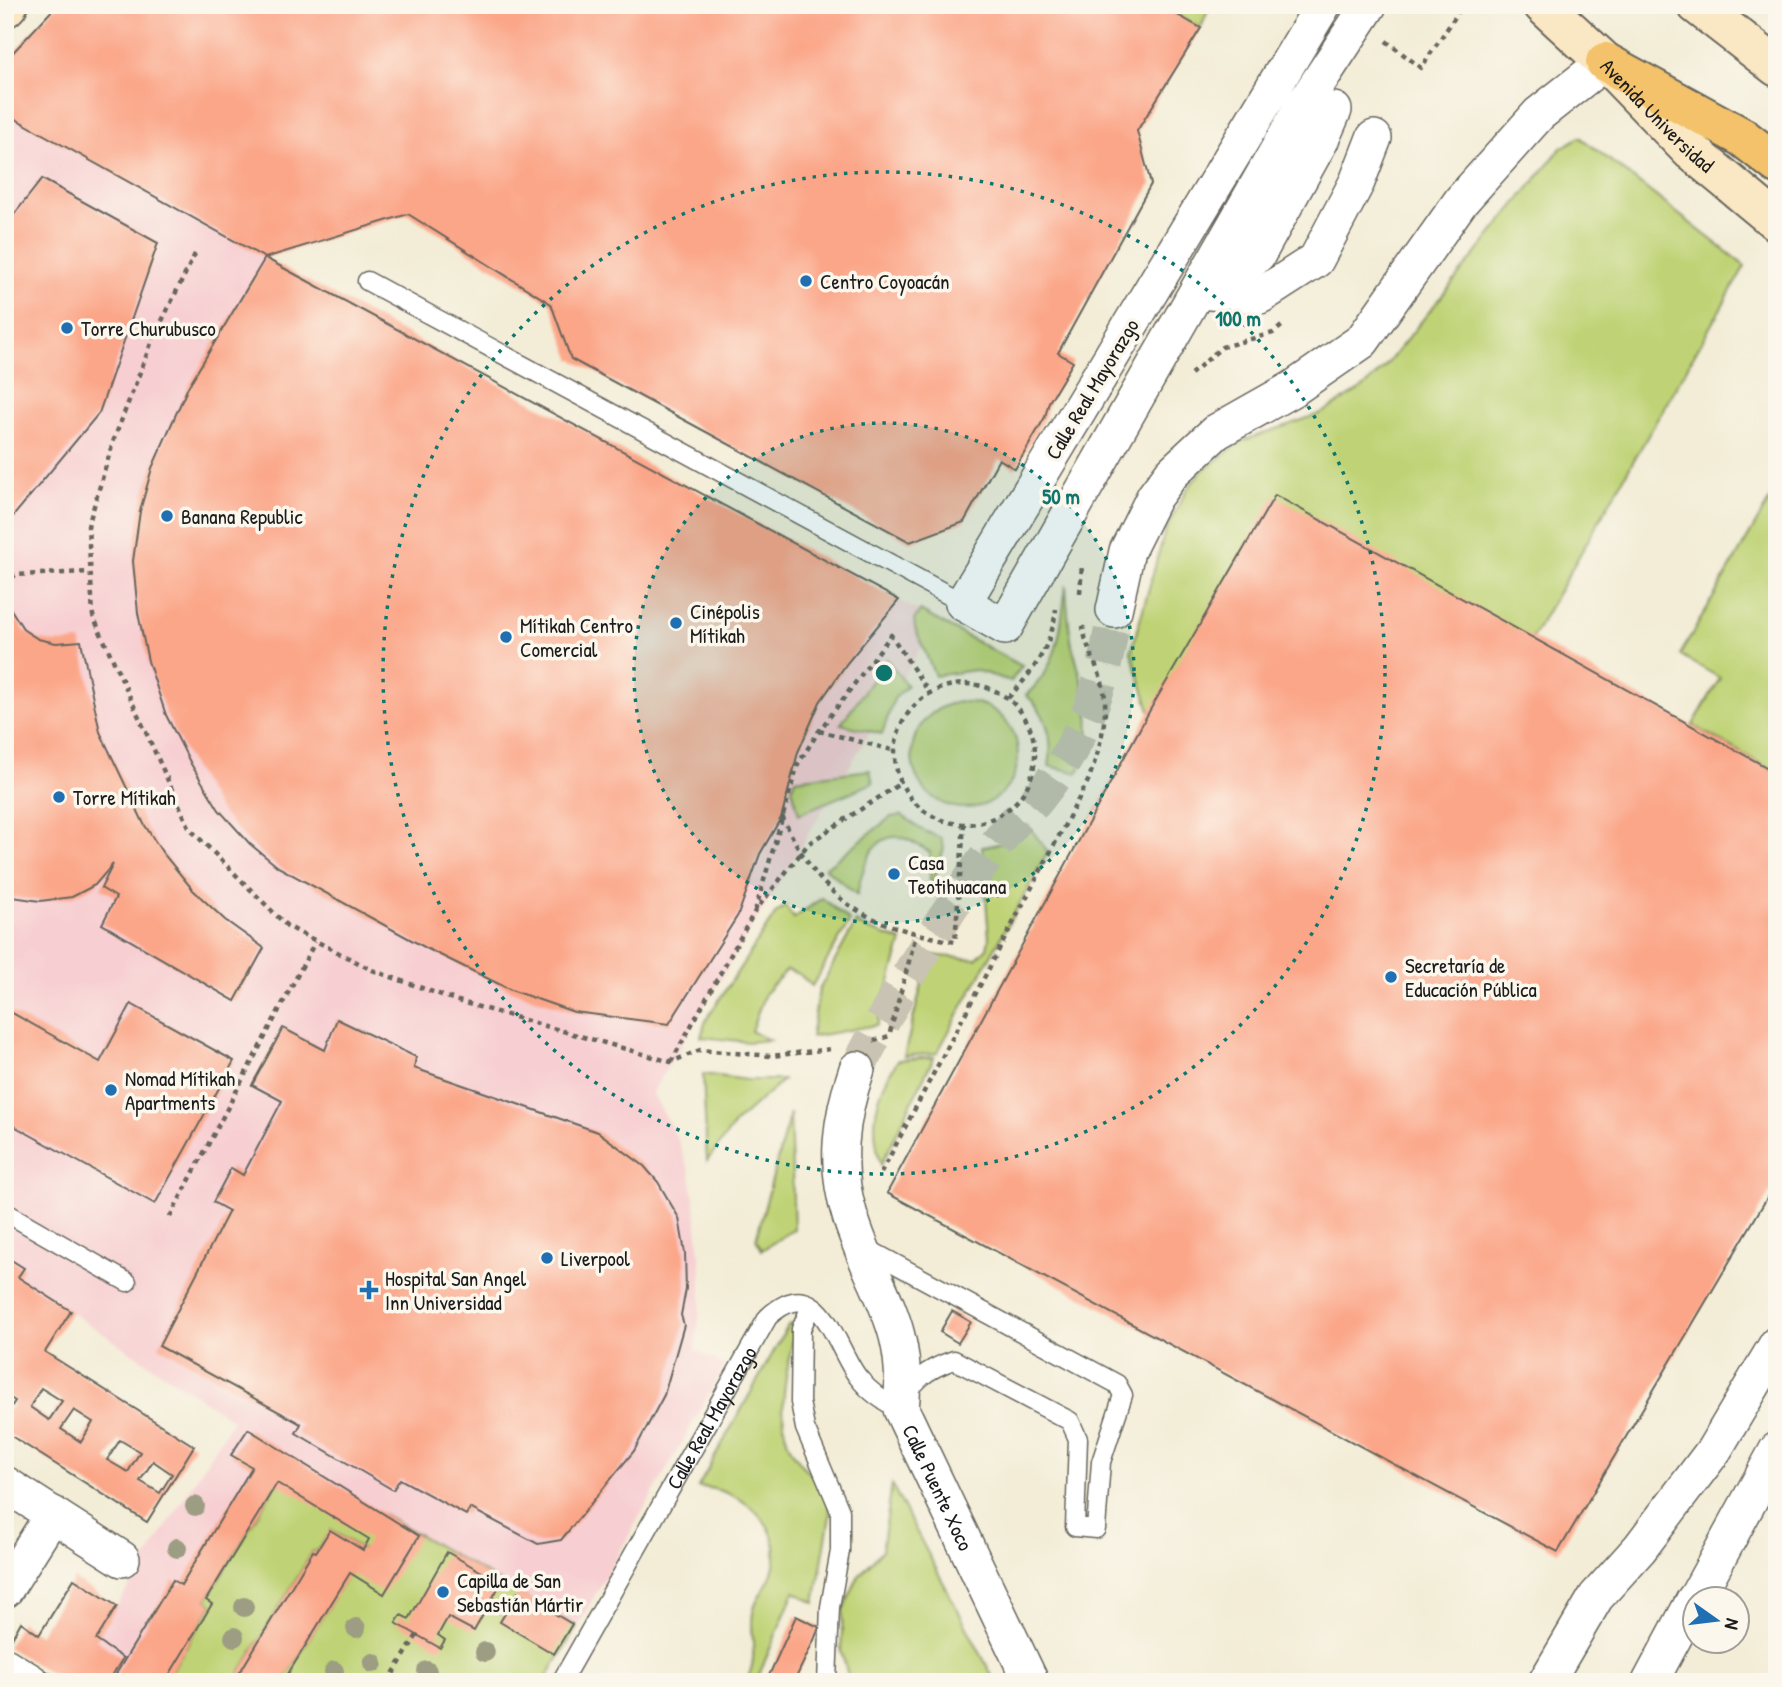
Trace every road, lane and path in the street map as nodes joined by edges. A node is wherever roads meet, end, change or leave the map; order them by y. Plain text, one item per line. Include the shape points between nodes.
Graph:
1 (1323, 5) edge
2 (1463, 5) edge
3 (1543, 5) edge
4 (1697, 5) edge
5 (1373, 20) edge
6 (1605, 62) junction
7 (1777, 67) edge
8 (1305, 100) junction
9 (1374, 138) dead end
10 (1777, 163) edge
11 (1777, 222) edge
12 (195, 254) dead end
13 (367, 282) dead end
14 (1208, 291) junction
15 (91, 572) junction
16 (5, 586) edge
17 (1057, 602) dead end
18 (963, 603) junction
19 (1114, 611) tunnel mouth
20 (930, 694) junction
21 (1007, 698) junction
22 (819, 731) junction
23 (896, 751) junction
24 (901, 783) junction
25 (782, 816) junction
26 (964, 824) junction
27 (800, 855) junction
28 (755, 911) junction
29 (916, 935) junction
30 (316, 942) junction
31 (904, 984) dead end
32 (752, 1055) dead end
33 (671, 1062) junction
34 (857, 1069) tunnel mouth
35 (5, 1212) edge
36 (170, 1217) dead end
37 (861, 1246) junction
38 (127, 1282) dead end
39 (811, 1306) junction
40 (1777, 1343) edge
41 (901, 1409) junction
42 (1777, 1450) edge
43 (5, 1484) edge
44 (53, 1514) junction
45 (122, 1559) dead end
46 (1703, 1586) edge
47 (5, 1590) edge
48 (1680, 1627) edge
49 (417, 1635) dead end
50 (5, 1667) edge
51 (31, 1682) edge
52 (387, 1682) edge
53 (561, 1682) edge
54 (827, 1682) edge
55 (1031, 1682) edge
56 (1546, 1682) edge
57 (1650, 1682) edge

1 - 8 street, Calle Real Mayorazgo
2 - 5 path via 1421,68
3 - 6 main road, Avenida Universidad
4 - 7 main road
5 - 8 street, Calle Real Mayorazgo
6 - 10 main road via 1742,137
6 - 11 main road, Avenida Universidad via 1690,150
6 - 19 street via 1539,114 1461,201 1362,341 1294,388 1216,432 1172,472 1127,551
8 - 14 street, Calle Real Mayorazgo
8 - 18 street, Calle Real Mayorazgo
9 - 14 street via 1357,182 1316,260 1260,296
12 - 15 path via 152,341 113,442 88,526
13 - 18 lane
14 - 18 street, Calle Real Mayorazgo via 1005,627
15 - 16 path via 15,575
15 - 30 path via 93,616 190,829 287,926
17 - 21 path via 1055,626 1038,664
20 - 21 path via 964,684 987,687
20 - 22 path via 891,635
20 - 23 path via 906,716
21 - 26 path via 1023,715 1033,736 1030,781 1017,801 999,816
22 - 23 path
22 - 25 path via 798,764
23 - 24 path
24 - 26 path via 914,803 932,817
24 - 27 path via 809,844
25 - 27 path
25 - 28 path
26 - 29 path via 955,942
27 - 28 path
27 - 29 path via 852,908
28 - 33 path
29 - 31 path
30 - 33 path via 372,970 458,1001
30 - 36 path
32 - 33 path via 700,1050
34 - 37 street via 845,1107 840,1155 842,1186
35 - 38 lane
37 - 41 street, Calle Puente Xoco via 896,1324 903,1367
37 - 41 lane via 1117,1384 1123,1395 1101,1462 1096,1529 1075,1527 1078,1439 1070,1421 954,1360 922,1374
39 - 41 lane via 829,1322 856,1375 869,1390
39 - 53 lane, Calle Real Mayorazgo via 788,1304 768,1317
39 - 54 lane via 801,1329 800,1402 810,1440 840,1511
40 - 56 street via 1714,1450 1640,1548 1596,1597
41 - 55 street, Calle Puente Xoco
42 - 46 street
43 - 44 street
44 - 45 street
44 - 47 street
48 - 57 street
49 - 52 path
50 - 51 street

